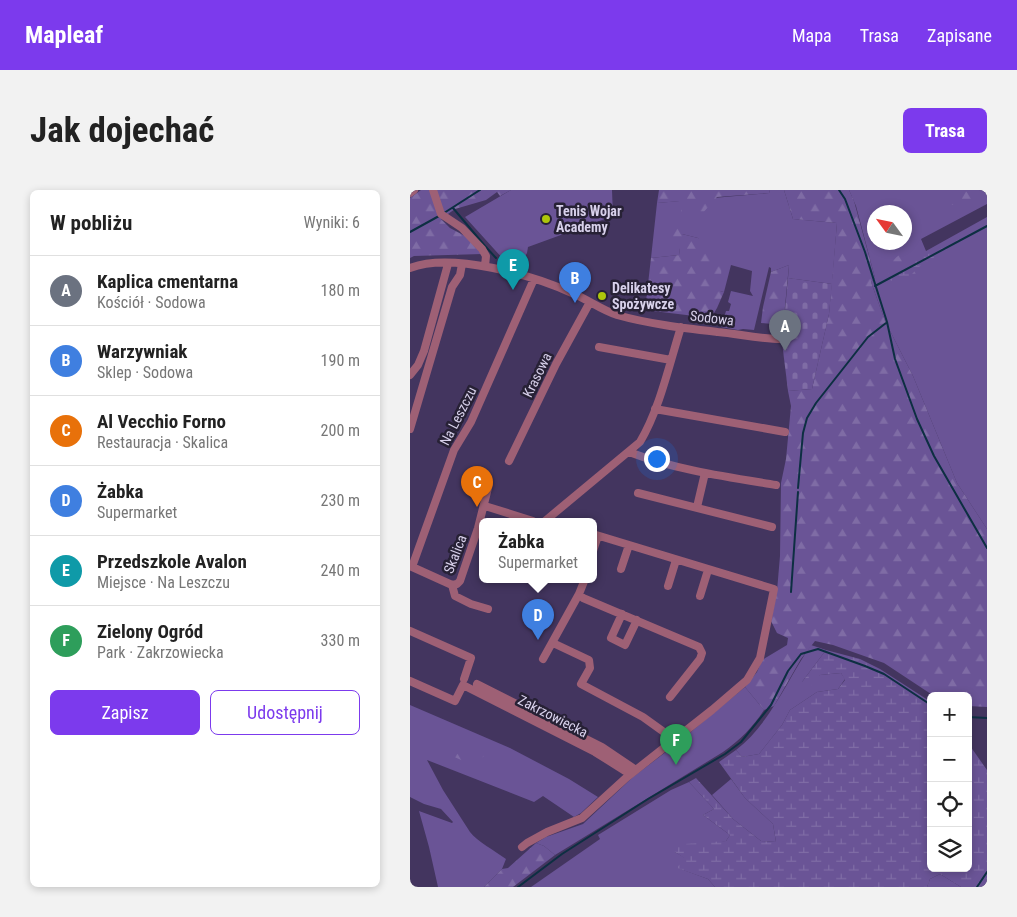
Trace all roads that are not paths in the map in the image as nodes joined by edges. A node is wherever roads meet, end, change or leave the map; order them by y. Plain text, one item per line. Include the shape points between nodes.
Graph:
1 (414, 190) edge
2 (432, 190) edge
3 (410, 193) edge
4 (448, 264) junction
5 (462, 264) junction
6 (485, 266) junction
7 (410, 268) edge
8 (534, 279) junction
9 (590, 302) junction
10 (680, 327) junction
11 (782, 339) dead end
12 (599, 347) dead end
13 (671, 360) junction
14 (410, 375) edge
15 (655, 409) junction
16 (410, 428) edge
17 (786, 432) dead end
18 (629, 452) junction
19 (509, 461) dead end
20 (706, 473) junction
21 (490, 484) dead end
22 (776, 485) dead end
23 (638, 494) dead end
24 (485, 506) junction
25 (697, 508) junction
26 (481, 518) edge
27 (523, 518) edge
28 (551, 518) edge
29 (479, 524) edge
30 (772, 527) dead end
31 (597, 536) edge
32 (629, 545) junction
33 (676, 560) junction
34 (411, 567) edge
35 (621, 569) dead end
36 (708, 570) junction
37 (583, 583) edge
38 (452, 584) junction
39 (668, 586) dead end
40 (579, 594) junction
41 (700, 596) dead end
42 (488, 609) dead end
43 (622, 614) junction
44 (636, 620) junction
45 (410, 631) edge
46 (553, 643) junction
47 (543, 659) dead end
48 (410, 681) edge
49 (463, 682) junction
50 (477, 684) dead end
51 (670, 697) dead end
52 (675, 740) junction
53 (633, 772) junction
54 (522, 847) dead end

1 - 3 street
2 - 6 street via 441,214 462,228 482,249 486,256
4 - 5 street, Sodowa
4 - 7 street, Sodowa
4 - 14 street via 424,351
5 - 6 street, Sodowa
5 - 16 street via 460,276 452,287
6 - 8 street, Sodowa
8 - 9 street, Sodowa
8 - 34 street, Na Leszczu via 471,422 454,450
9 - 10 street, Sodowa via 615,314
9 - 19 street, Krasowa
10 - 11 street, Sodowa
10 - 13 street
12 - 13 street
13 - 15 street
15 - 17 street
15 - 18 street via 648,429
18 - 20 street
18 - 28 street
20 - 22 street
20 - 25 street
21 - 24 street, Skalica
23 - 25 street
24 - 26 street, Skalica
24 - 27 street
25 - 30 street
29 - 38 street, Skalica via 460,581
31 - 32 street
32 - 33 street
32 - 35 street
33 - 36 street
33 - 39 street
34 - 38 street, Skalica
36 - 41 street
36 - 52 street via 774,589 760,658 751,676
37 - 40 street
38 - 42 street via 455,596
40 - 43 street
40 - 46 street
43 - 44 street
43 - 44 street via 611,638 625,645
44 - 51 street via 701,649 700,659
45 - 49 street via 471,658
46 - 47 street
46 - 52 street via 589,660 590,668 582,684 643,717
48 - 49 street via 455,701
49 - 53 street, Zakrzowiecka
50 - 53 street, Zakrzowiecka via 602,747
52 - 53 street
53 - 54 street via 582,818 547,832

